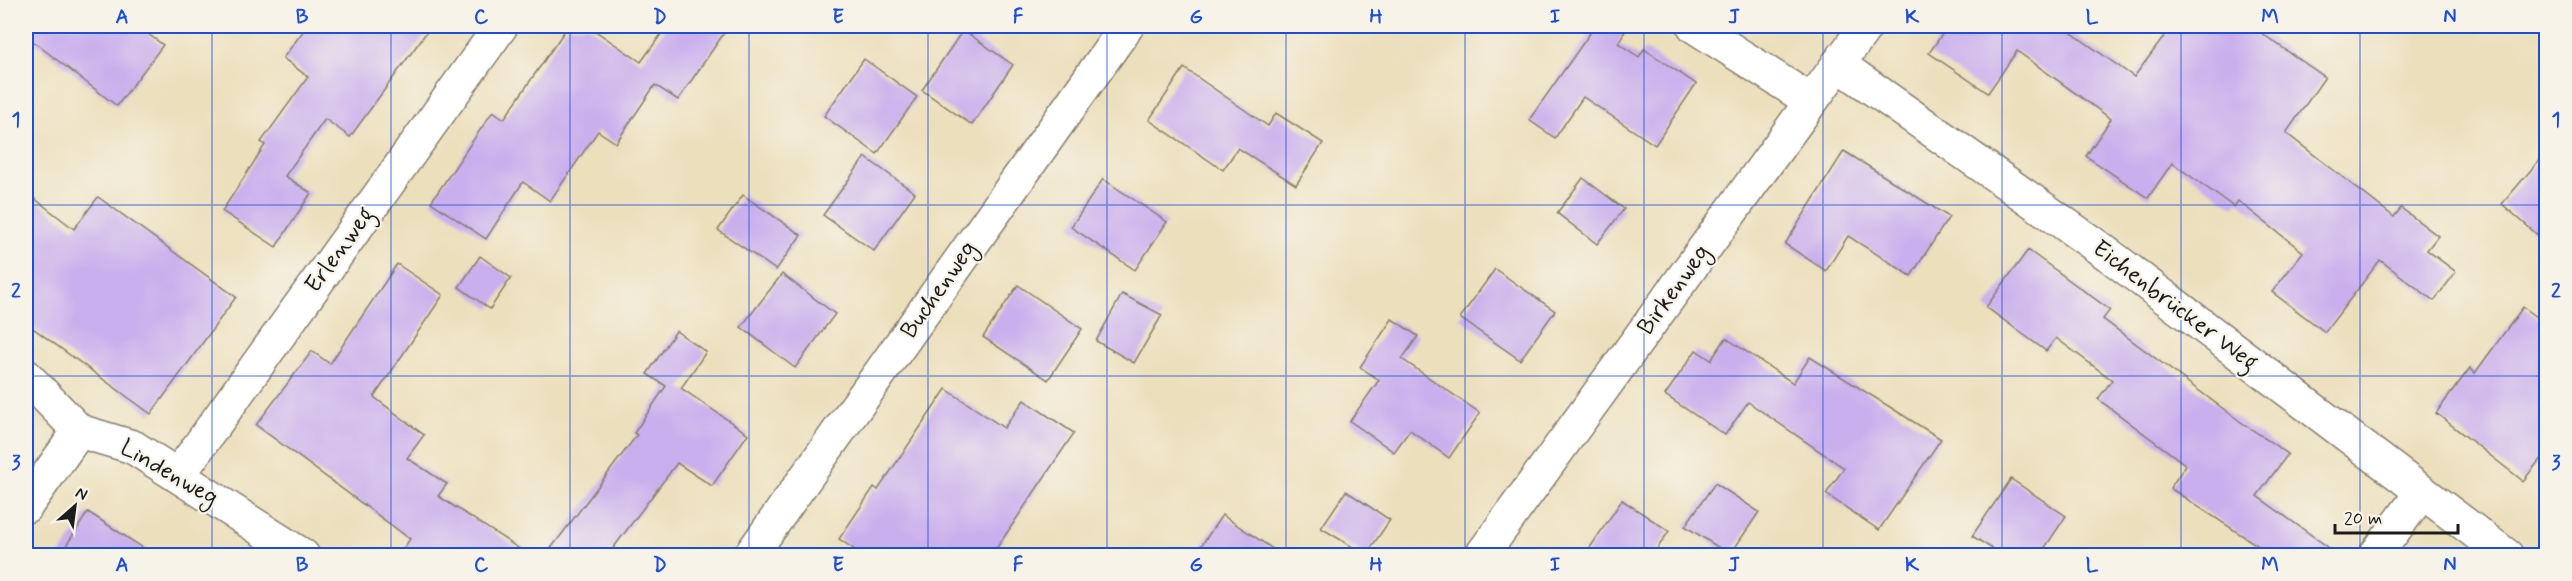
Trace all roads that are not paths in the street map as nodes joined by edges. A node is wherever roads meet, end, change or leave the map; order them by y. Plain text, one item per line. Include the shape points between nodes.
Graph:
1 (501, 26) edge
2 (1127, 26) edge
3 (1694, 26) edge
4 (1866, 26) edge
5 (1838, 64) junction
6 (1811, 101) junction
7 (26, 376) edge
8 (79, 431) junction
9 (179, 474) junction
10 (2422, 492) junction
11 (26, 506) edge
12 (303, 555) edge
13 (750, 555) edge
14 (1482, 555) edge
15 (2375, 555) edge
16 (2507, 555) edge

1 - 9 street, Erlenweg
2 - 13 street, Buchenweg
3 - 6 street
4 - 5 street, Birkenweg
5 - 6 street, Birkenweg
5 - 10 street, Eichenbrücker Weg via 2109,255
6 - 14 street, Birkenweg
7 - 8 street
8 - 9 street, Lindenweg via 133,447
8 - 11 street
9 - 12 street, Lindenweg
10 - 15 street
10 - 16 street, Eichenbrücker Weg

